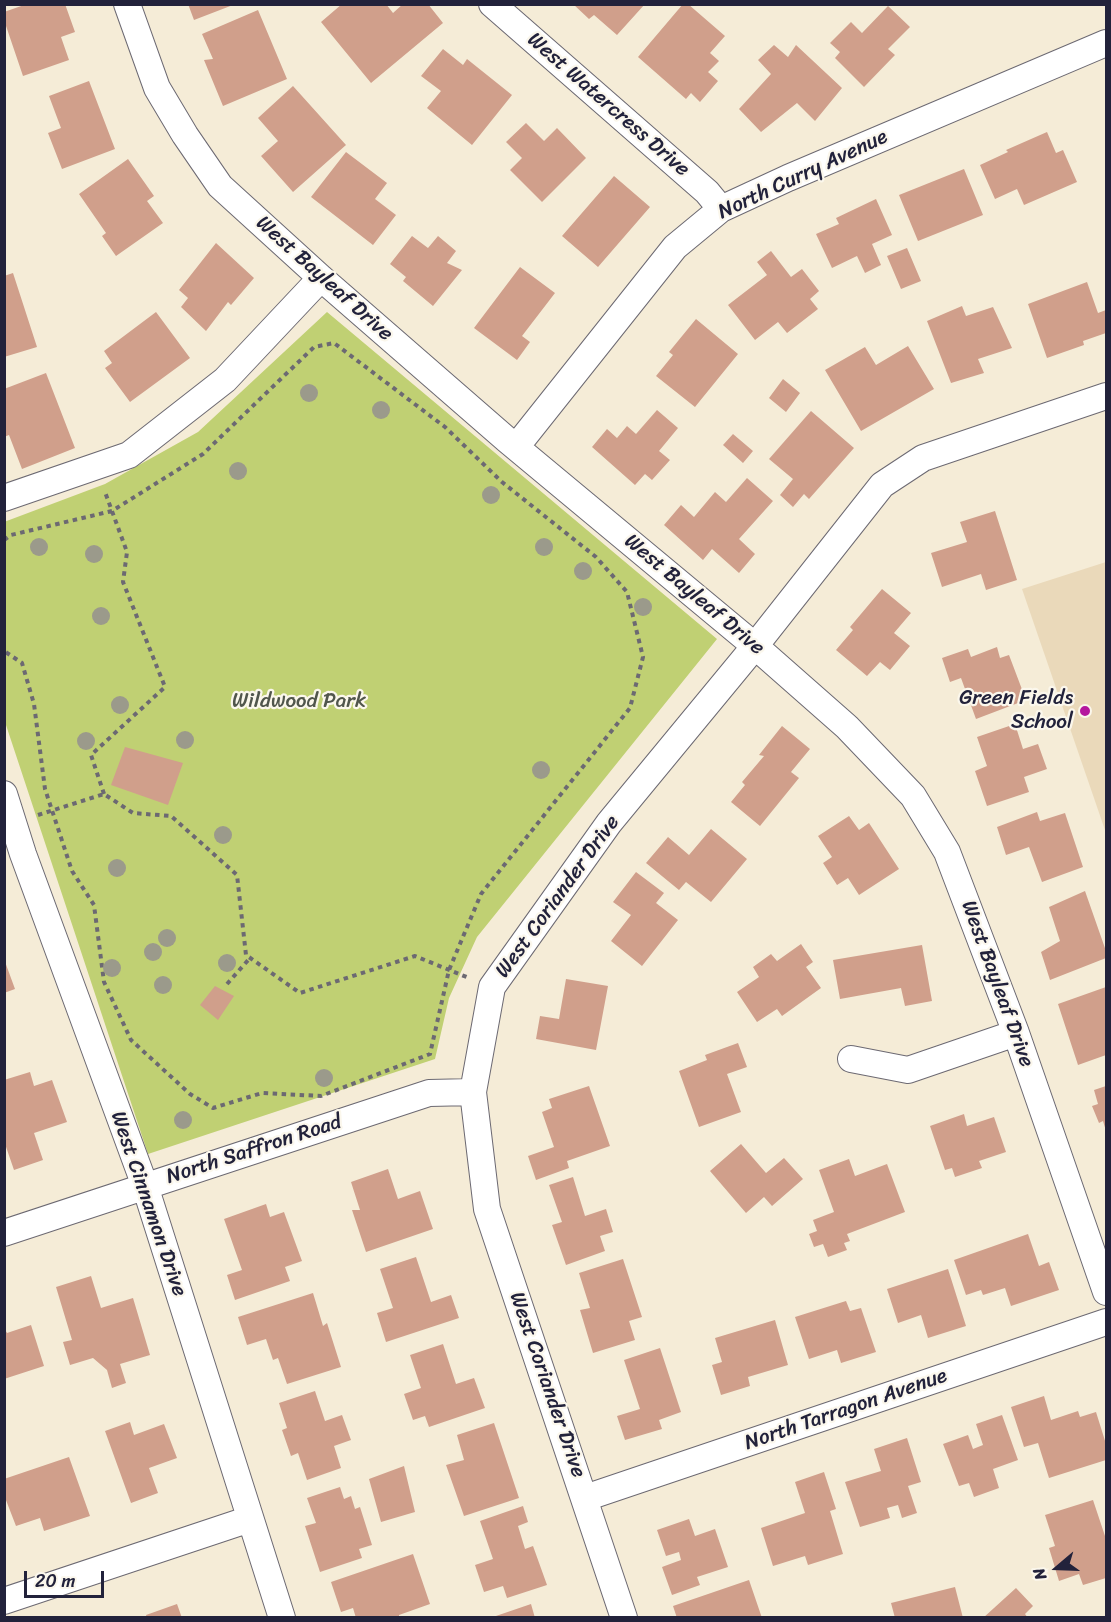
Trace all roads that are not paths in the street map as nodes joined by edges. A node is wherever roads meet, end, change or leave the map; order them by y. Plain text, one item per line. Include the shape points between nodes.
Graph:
1 (127, 4) edge
2 (492, 4) edge
3 (1107, 44) edge
4 (721, 208) junction
5 (321, 279) junction
6 (1107, 396) edge
7 (516, 447) junction
8 (4, 498) edge
9 (755, 646) junction
10 (4, 794) edge
11 (14, 857) edge
12 (1016, 1033) junction
13 (851, 1059) dead end
14 (473, 1092) junction
15 (145, 1186) junction
16 (4, 1233) edge
17 (1107, 1292) edge
18 (1107, 1322) edge
19 (585, 1498) junction
20 (250, 1519) junction
21 (4, 1601) edge
22 (282, 1617) edge
23 (624, 1617) edge

1 - 5 street, West Bayleaf Drive via 157,88 208,169 220,186
2 - 4 street, West Watercress Drive
3 - 4 street, North Curry Avenue
4 - 7 street, North Curry Avenue via 675,247
5 - 7 street, West Bayleaf Drive
5 - 8 street via 225,380 129,455
6 - 9 street, West Coriander Drive via 923,458 882,485
7 - 9 street, West Bayleaf Drive
9 - 12 street, West Bayleaf Drive via 847,727 913,796 947,852
9 - 14 street, West Coriander Drive via 609,823 492,987
10 - 11 street, West Cinnamon Drive
11 - 15 street, West Cinnamon Drive
12 - 13 street via 908,1070
12 - 17 street, West Bayleaf Drive
14 - 15 street, North Saffron Road via 429,1093
14 - 19 street, West Coriander Drive via 487,1209
15 - 16 street, North Saffron Road
15 - 20 street, West Cinnamon Drive
18 - 19 street, North Tarragon Avenue
19 - 23 street, West Coriander Drive
20 - 21 street
20 - 22 street, West Cinnamon Drive

